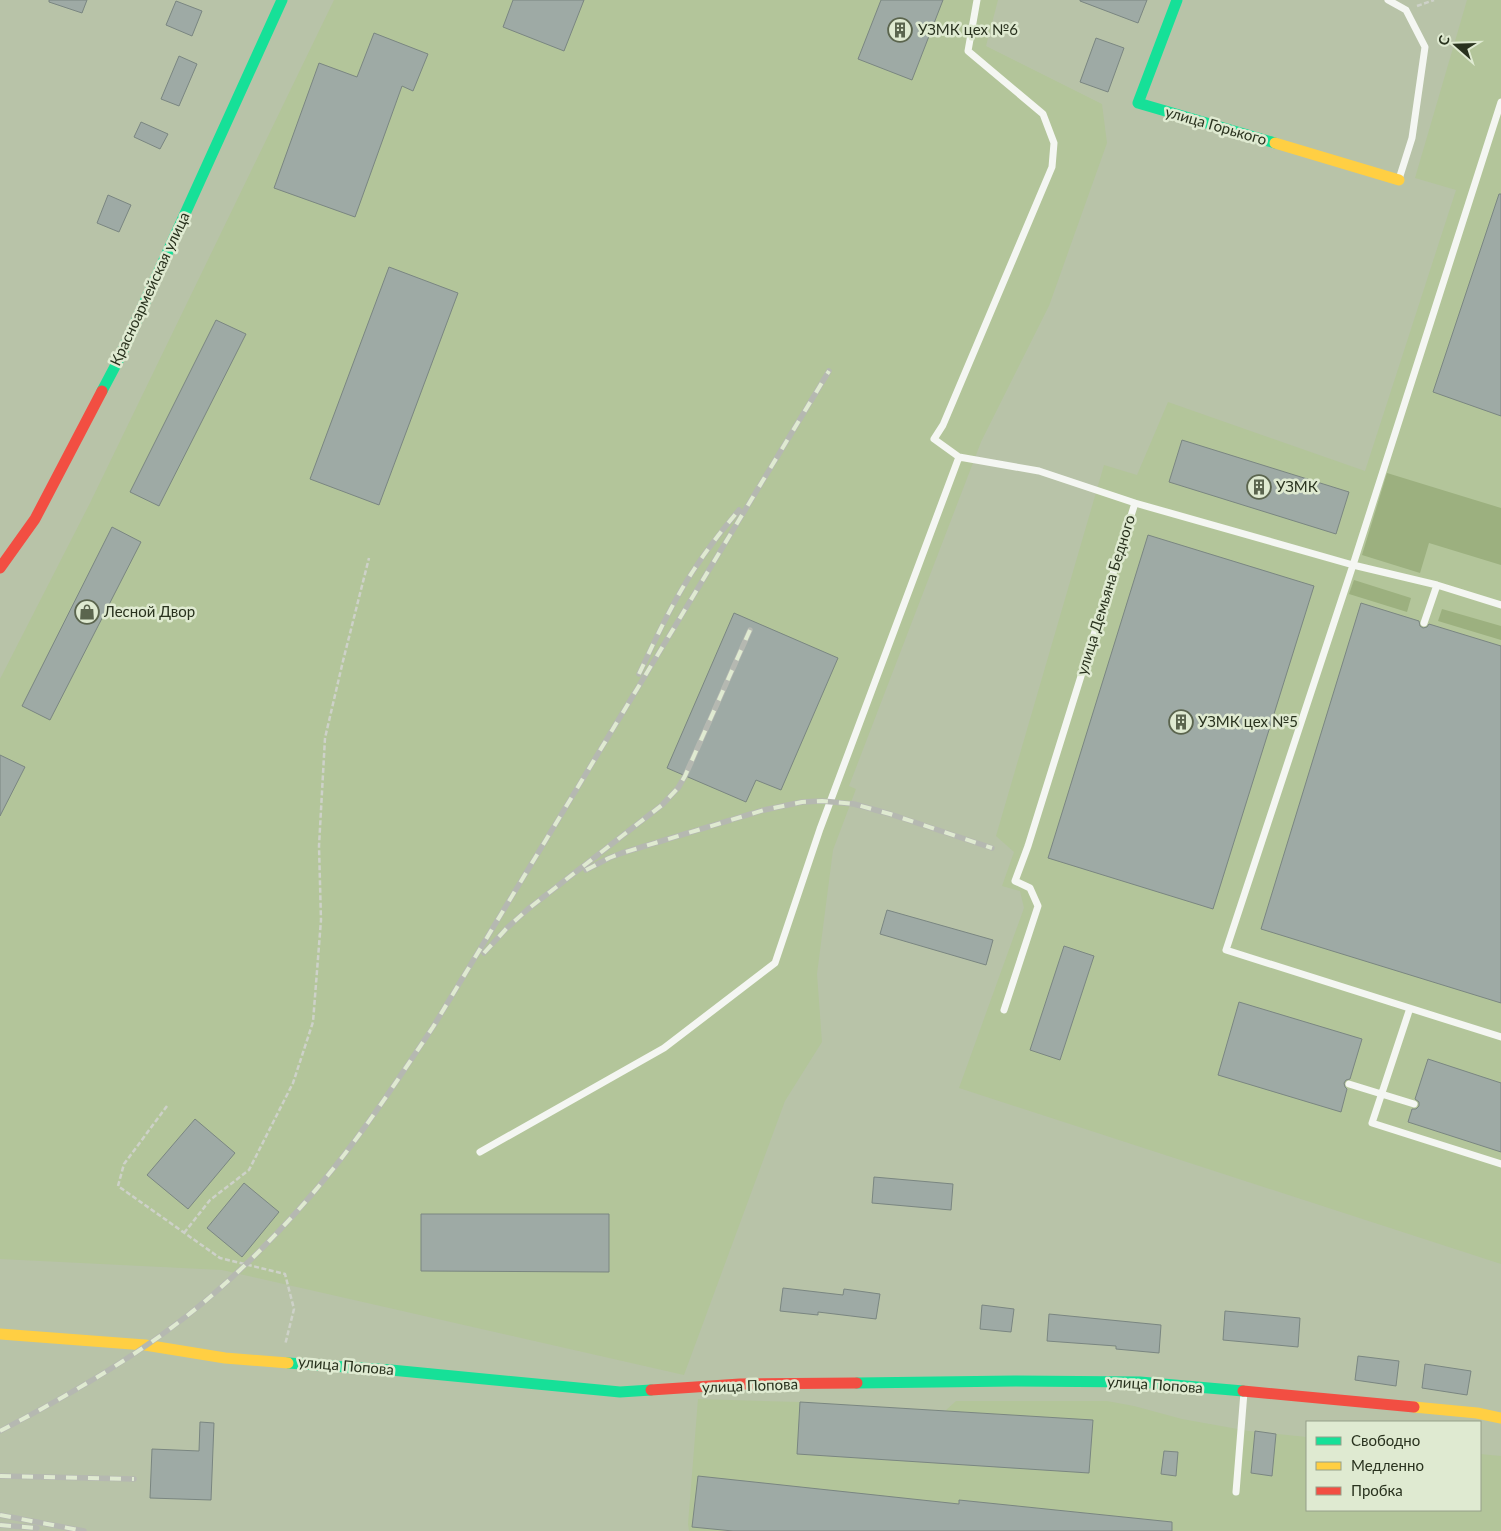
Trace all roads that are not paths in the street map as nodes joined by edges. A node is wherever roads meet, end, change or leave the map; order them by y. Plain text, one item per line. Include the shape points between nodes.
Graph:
1 (282, 0) edge
2 (977, 0) edge
3 (1177, 0) edge
4 (1388, 0) edge
5 (1501, 102) edge
6 (1399, 180) joint
7 (959, 457) junction
8 (1135, 503) junction
9 (1354, 566) junction
10 (0, 568) edge
11 (1437, 585) junction
12 (1501, 605) edge
13 (1424, 623) dead end
14 (1410, 1008) junction
15 (1004, 1010) dead end
16 (1501, 1037) edge
17 (1349, 1084) dead end
18 (1382, 1094) junction
19 (1414, 1104) dead end
20 (480, 1152) dead end
21 (1501, 1164) edge
22 (0, 1334) edge
23 (1244, 1392) junction
24 (1501, 1418) edge
25 (1236, 1492) dead end

1 - 10 street, Красноармейская улица via 120,357 35,519
2 - 7 lane via 968,51 1043,114 1054,144 1052,167 943,425 934,439
3 - 6 street, улица Горького via 1138,102
4 - 6 lane via 1406,10 1425,47 1412,138
5 - 9 lane
7 - 8 lane via 1039,471
7 - 20 lane via 820,829 775,963 664,1048
8 - 9 lane, улица Демьяна Бедного
8 - 15 lane, улица Демьяна Бедного via 1015,881 1030,888 1038,906
9 - 11 lane, улица Демьяна Бедного
9 - 14 lane via 1226,950
11 - 12 lane, улица Демьяна Бедного
11 - 13 lane
14 - 16 lane
14 - 18 lane
17 - 18 lane
18 - 19 lane
18 - 21 lane via 1372,1123
22 - 23 street, улица Попова via 145,1345 225,1358 620,1392 740,1384 1015,1381 1140,1382
23 - 24 street, улица Попова via 1477,1413
23 - 25 lane

